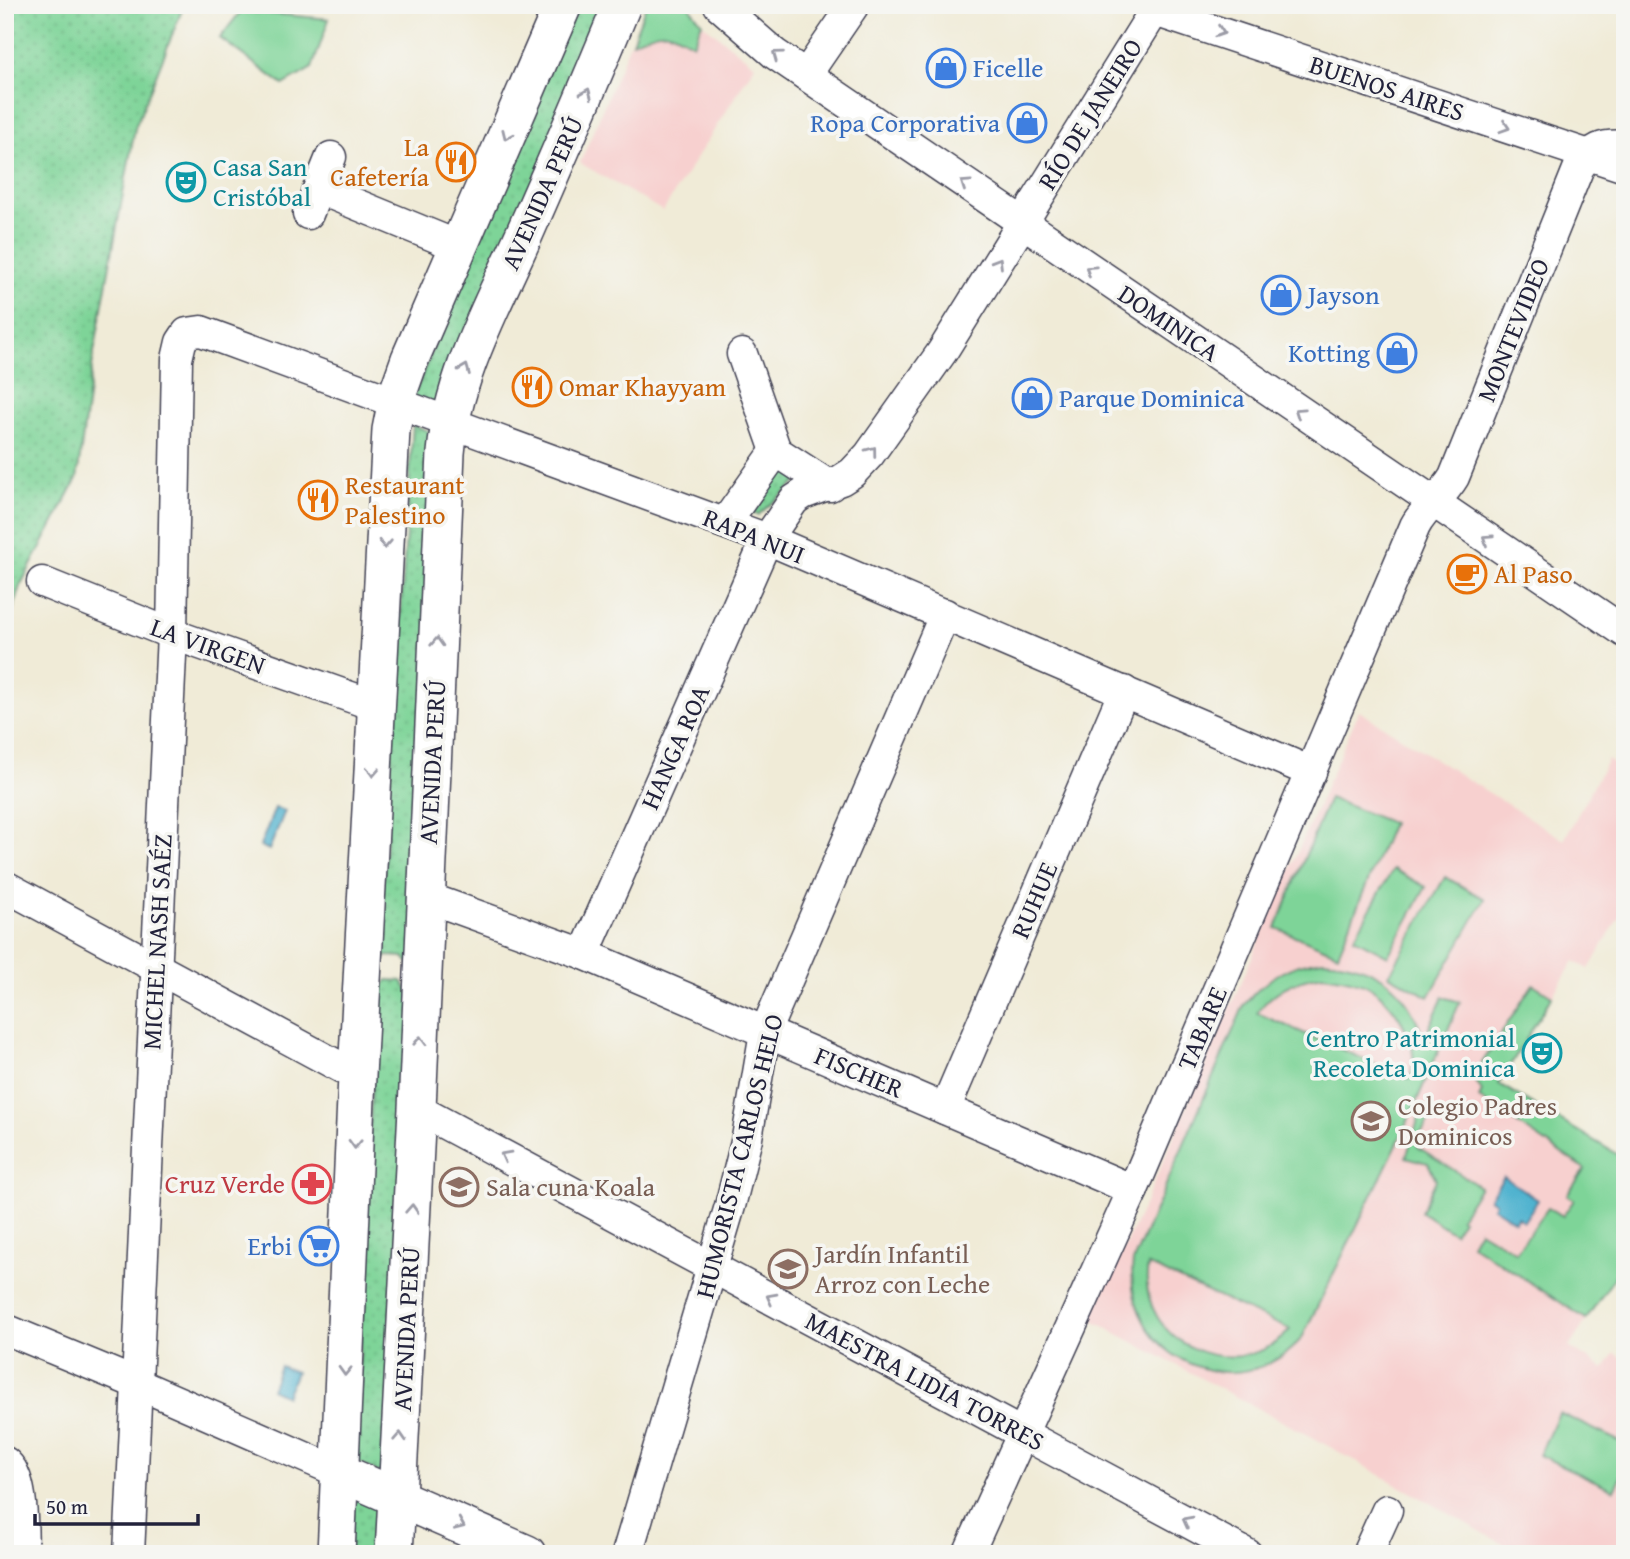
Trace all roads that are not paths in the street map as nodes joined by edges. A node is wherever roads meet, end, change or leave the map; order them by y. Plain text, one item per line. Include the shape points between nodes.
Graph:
1 (563, 5) edge
2 (622, 5) edge
3 (719, 5) edge
4 (854, 5) edge
5 (1155, 7) edge
6 (806, 75) junction
7 (1625, 146) edge
8 (1588, 155) junction
9 (331, 157) dead end
10 (1625, 167) edge
11 (1021, 223) junction
12 (458, 246) junction
13 (187, 333) joint
14 (742, 354) dead end
15 (396, 403) junction
16 (449, 422) junction
17 (776, 451) junction
18 (830, 485) junction
19 (1433, 503) junction
20 (725, 523) junction
21 (767, 539) junction
22 (42, 582) dead end
23 (945, 614) junction
24 (1625, 632) edge
25 (172, 634) junction
26 (1124, 691) junction
27 (376, 706) junction
28 (1311, 772) junction
29 (5, 886) edge
30 (426, 897) junction
31 (584, 954) junction
32 (156, 967) junction
33 (362, 984) junction
34 (422, 988) junction
35 (765, 1032) junction
36 (357, 1076) junction
37 (417, 1109) junction
38 (944, 1109) junction
39 (1133, 1190) junction
40 (713, 1267) junction
41 (5, 1329) edge
42 (138, 1384) junction
43 (1023, 1433) junction
44 (5, 1462) edge
45 (341, 1474) junction
46 (397, 1498) junction
47 (1387, 1510) dead end
48 (23, 1554) edge
49 (129, 1554) edge
50 (336, 1554) edge
51 (394, 1554) edge
52 (527, 1554) edge
53 (627, 1554) edge
54 (968, 1554) edge
55 (1247, 1554) edge
56 (1367, 1554) edge

1 -> 12 main road
16 -> 2 main road, AVENIDA PERÚ via 463,373
6 -> 3 street, DOMINICA
4 - 6 street
5 -> 8 street, BUENOS AIRES
5 - 11 street, RÍO DE JANEIRO
11 -> 6 street, DOMINICA
7 - 8 street via 1600,146
8 - 10 street, BUENOS AIRES
8 - 19 street, MONTEVIDEO via 1570,187 1454,477
9 - 12 street via 314,202
18 -> 11 street via 852,473 869,455 942,352
19 -> 11 street, DOMINICA
12 - 15 main road
13 - 15 street, RAPA NUI via 201,331
13 - 25 street, MICHEL NASH SAÉZ via 177,359
14 - 17 street
15 - 16 street, RAPA NUI
15 -> 27 main road via 389,452
16 - 20 street, RAPA NUI
30 -> 16 main road, AVENIDA PERÚ
17 - 18 street
17 - 20 street
18 - 21 street via 794,500
24 -> 19 street, DOMINICA
19 - 28 street, TABARE via 1415,526
20 - 21 street, RAPA NUI
21 - 23 street, RAPA NUI
21 - 31 street, HANGA ROA
22 - 25 street, LA VIRGEN
23 - 26 street, RAPA NUI
23 - 35 street, HUMORISTA CARLOS HELO
25 - 27 street, LA VIRGEN
25 - 32 street, MICHEL NASH SAÉZ
26 - 28 street, RAPA NUI
26 - 38 street, RUHUE
27 -> 33 main road
28 - 39 street, TABARE
29 - 32 street
30 - 31 street, FISCHER
30 - 34 main road, AVENIDA PERÚ
31 - 35 street, FISCHER
32 - 36 street
32 - 42 street, MICHEL NASH SAÉZ
33 - 34 main road via 370,973 395,965 407,969
33 - 36 main road
37 -> 34 main road, AVENIDA PERÚ
35 - 38 street, FISCHER
35 - 40 street, HUMORISTA CARLOS HELO via 744,1150
36 -> 45 main road
40 -> 37 street, MAESTRA LIDIA TORRES
46 -> 37 main road, AVENIDA PERÚ
38 - 39 street, FISCHER
39 - 43 street, TABARE
43 -> 40 street, MAESTRA LIDIA TORRES
40 - 53 street, HUMORISTA CARLOS HELO
41 - 42 street
42 - 45 street
42 - 49 street, MICHEL NASH SAÉZ
43 - 54 street, TABARE
55 -> 43 street, MAESTRA LIDIA TORRES
44 - 48 street via 19,1488
45 - 46 main road
45 - 50 main road
46 - 51 main road, AVENIDA PERÚ
46 -> 52 main road
47 - 56 street

